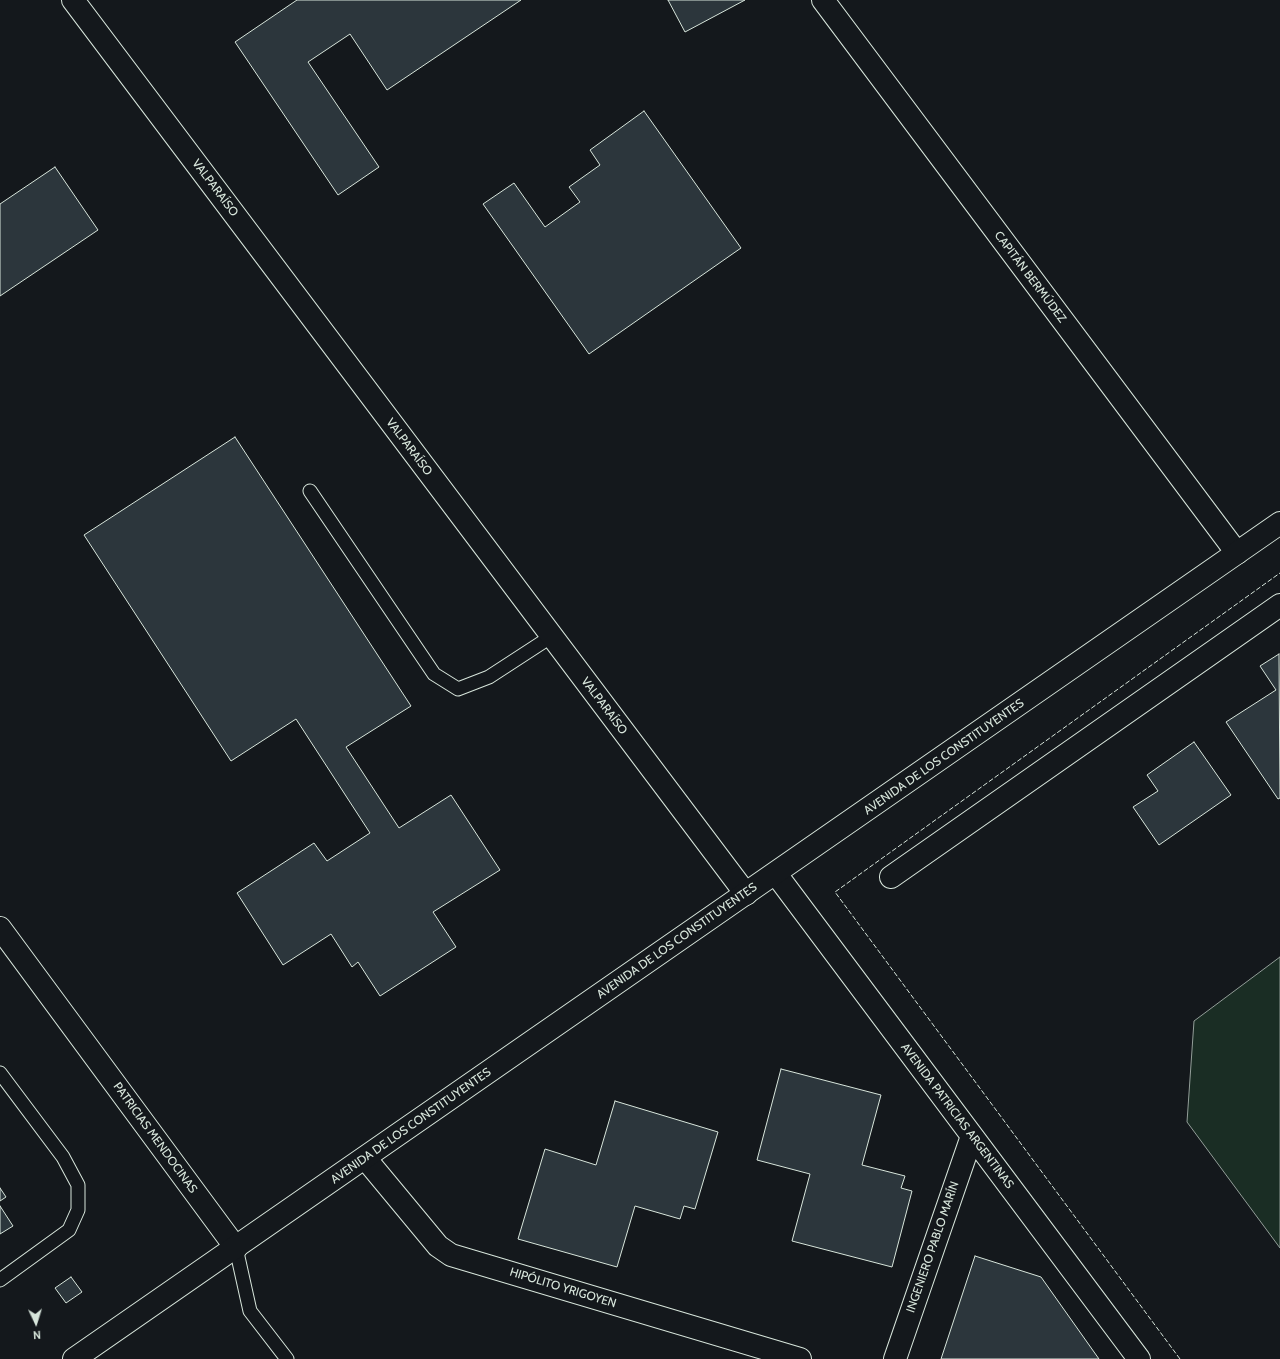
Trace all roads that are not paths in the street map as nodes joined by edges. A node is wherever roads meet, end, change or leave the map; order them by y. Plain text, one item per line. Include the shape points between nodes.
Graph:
1 (73, 0) edge
2 (823, 0) edge
3 (310, 491) dead end
4 (1280, 523) edge
5 (1237, 553) junction
6 (1280, 605) edge
7 (552, 636) junction
8 (776, 874) junction
9 (892, 877) dead end
10 (746, 894) junction
11 (0, 928) edge
12 (0, 1073) edge
13 (972, 1136) junction
14 (365, 1158) junction
15 (236, 1248) junction
16 (0, 1280) edge
17 (74, 1359) edge
18 (287, 1359) edge
19 (800, 1359) edge
20 (895, 1359) edge
21 (1139, 1359) edge

1 - 7 street, VALPARAÍSO
2 - 5 street, CAPITÁN BERMÚDEZ
3 - 7 lane via 434,674 458,689 489,677
4 - 5 street, AVENIDA DE LOS CONSTITUYENTES
5 - 8 street, AVENIDA DE LOS CONSTITUYENTES
6 - 9 street
7 - 10 street, VALPARAÍSO
8 - 10 street, AVENIDA DE LOS CONSTITUYENTES
8 - 13 street, AVENIDA PATRICIAS ARGENTINAS
10 - 14 street, AVENIDA DE LOS CONSTITUYENTES
11 - 15 street, PATRICIAS MENDOCINAS
12 - 16 lane via 63,1157 78,1185 78,1210 68,1230
13 - 20 street, INGENIERO PABLO MARÍN
13 - 21 street, AVENIDA PATRICIAS ARGENTINAS
14 - 15 street, AVENIDA DE LOS CONSTITUYENTES
14 - 19 street, HIPÓLITO YRIGOYEN via 438,1246 451,1255
15 - 17 street, AVENIDA DE LOS CONSTITUYENTES
15 - 18 lane, PATRICIAS MENDOCINAS via 250,1311

